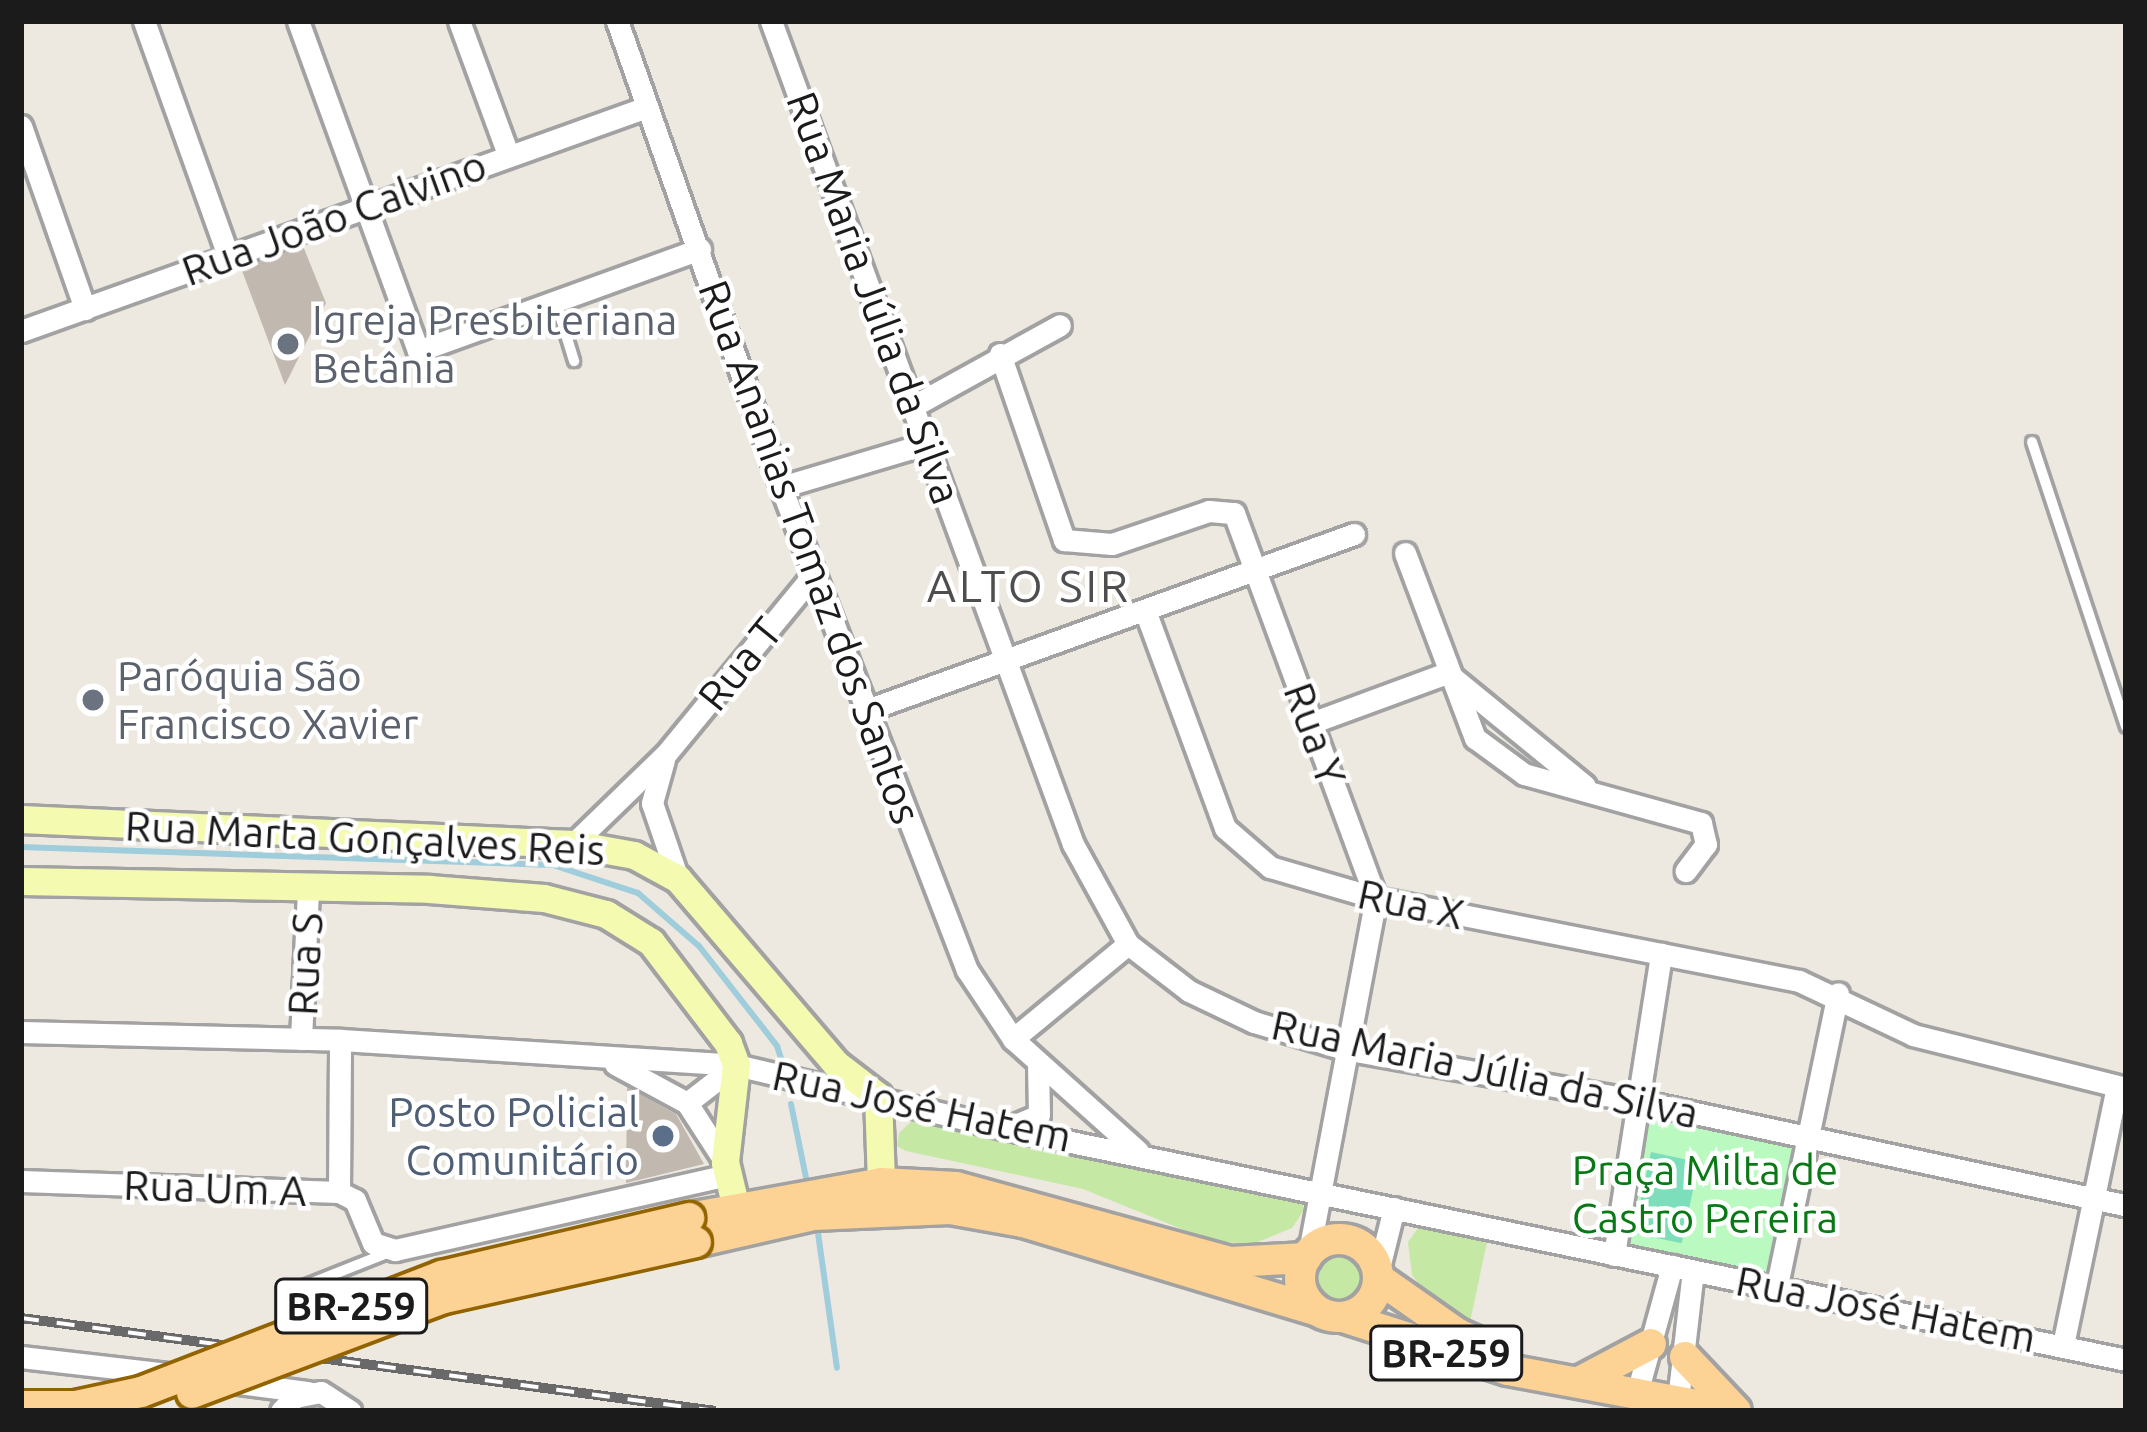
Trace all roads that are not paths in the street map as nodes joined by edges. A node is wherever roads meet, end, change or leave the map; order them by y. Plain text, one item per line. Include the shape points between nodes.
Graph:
1 (143, 21) edge
2 (298, 21) edge
3 (459, 21) edge
4 (617, 21) edge
5 (771, 21) edge
6 (647, 107) junction
7 (21, 126) edge
8 (508, 154) junction
9 (363, 206) junction
10 (700, 248) junction
11 (228, 256) junction
12 (555, 298) junction
13 (85, 309) junction
14 (1060, 325) dead end
15 (21, 331) edge
16 (1000, 354) junction
17 (574, 361) dead end
18 (917, 404) junction
19 (2032, 442) dead end
20 (929, 443) junction
21 (781, 487) junction
22 (1354, 534) dead end
23 (1405, 553) dead end
24 (1256, 571) junction
25 (814, 574) junction
26 (1146, 613) junction
27 (1007, 661) junction
28 (1447, 673) junction
29 (864, 711) junction
30 (1311, 723) junction
31 (2126, 727) edge
32 (666, 754) junction
33 (1588, 788) junction
34 (21, 819) edge
35 (573, 844) junction
36 (1686, 871) dead end
37 (679, 879) junction
38 (21, 881) edge
39 (308, 889) junction
40 (1376, 898) junction
41 (1128, 944) junction
42 (1661, 954) junction
43 (1838, 993) junction
44 (21, 1032) edge
45 (301, 1039) junction
46 (1012, 1039) junction
47 (340, 1040) junction
48 (1344, 1048) junction
49 (610, 1060) junction
50 (1037, 1064) junction
51 (736, 1065) junction
52 (2121, 1088) edge
53 (878, 1096) junction
54 (1640, 1101) junction
55 (687, 1103) junction
56 (1003, 1128) junction
57 (1806, 1136) junction
58 (1138, 1152) junction
59 (727, 1168) junction
60 (21, 1181) edge
61 (881, 1183) junction
62 (339, 1192) junction
63 (1319, 1192) junction
64 (2096, 1200) junction
65 (2126, 1205) edge
66 (736, 1208) junction
67 (1394, 1208) junction
68 (1435, 1215) junction
69 (692, 1230) junction
70 (395, 1250) junction
71 (1308, 1255) junction
72 (1614, 1256) junction
73 (1383, 1259) junction
74 (1682, 1269) junction
75 (1777, 1285) junction
76 (304, 1286) dead end
77 (1330, 1314) junction
78 (1651, 1344) junction
79 (2062, 1346) junction
80 (21, 1357) edge
81 (1685, 1357) junction
82 (2126, 1360) edge
83 (1567, 1378) junction
84 (308, 1392) junction
85 (1637, 1393) junction
86 (1678, 1400) junction
87 (21, 1406) edge
88 (148, 1411) edge
89 (281, 1411) edge
90 (350, 1411) edge
91 (1732, 1411) edge

1 - 11 street
2 - 9 street
3 - 8 street
4 - 6 street, Rua Ananias Tomaz dos Santos
5 - 18 street, Rua Maria Júlia da Silva
6 - 8 street, Rua João Calvino
6 - 10 street, Rua Ananias Tomaz dos Santos
7 - 13 street
8 - 9 street, Rua João Calvino
9 - 11 street, Rua João Calvino
9 - 12 street via 418,351
10 - 12 street
10 - 21 street, Rua Ananias Tomaz dos Santos
11 - 13 street, Rua João Calvino
12 - 17 lane
13 - 15 street, Rua João Calvino
14 - 16 street
16 - 18 street
16 - 24 street, Rua Y via 1064,540 1112,544 1220,508 1234,513
18 - 20 street, Rua Maria Júlia da Silva
19 - 31 lane
20 - 21 street
20 - 27 street, Rua Maria Júlia da Silva
21 - 25 street, Rua Ananias Tomaz dos Santos
22 - 24 street
23 - 28 street
24 - 26 street
24 - 30 street, Rua Y
25 - 29 street, Rua Ananias Tomaz dos Santos
25 - 32 street, Rua T
26 - 27 street
26 - 40 street, Rua X via 1216,808 1242,850 1302,879
27 - 29 street
27 - 41 street, Rua Maria Júlia da Silva via 1073,844
28 - 30 street
28 - 33 street
28 - 33 street via 1465,720 1494,757 1524,774
29 - 46 street, Rua Ananias Tomaz dos Santos via 967,970
30 - 40 street, Rua Y
32 - 35 street, Rua T
32 - 37 street, Rua T via 652,802
33 - 36 street via 1701,823 1706,844
34 - 35 street, Rua Marta Gonçalves Reis
35 - 37 street, Rua Marta Gonçalves Reis via 634,855
37 - 53 street, Rua Marta Gonçalves Reis via 836,1064
38 - 39 street, Rua Marta Gonçalves Reis
39 - 45 street, Rua S
39 - 51 street, Rua Marta Gonçalves Reis via 544,898 606,914 651,942 700,997
40 - 42 street, Rua X
40 - 48 street
41 - 46 street
41 - 48 street, Rua Maria Júlia da Silva via 1210,1001
42 - 43 street, Rua X
42 - 54 street
43 - 52 street, Rua X via 1912,1035
43 - 57 street
44 - 45 street, Rua José Hatem
45 - 47 street, Rua José Hatem
46 - 50 street, Rua Ananias Tomaz dos Santos
47 - 49 street, Rua José Hatem
47 - 62 street
48 - 54 street, Rua Maria Júlia da Silva
48 - 63 street
49 - 51 street, Rua José Hatem
49 - 55 street, Rua José Hatem
50 - 56 street via 1039,1115
50 - 58 street, Rua Ananias Tomaz dos Santos
51 - 53 street, Rua José Hatem
51 - 55 street, Rua José Hatem
51 - 59 street
52 - 64 street
53 - 56 street, Rua José Hatem
53 - 61 street
54 - 57 street, Rua Maria Júlia da Silva
54 - 72 street
55 - 59 street, Rua José Hatem
56 - 58 street, Rua José Hatem
57 - 64 street, Rua Maria Júlia da Silva
57 - 75 street
58 - 63 street, Rua José Hatem
59 - 66 street
59 - 70 street
60 - 62 street, Rua Um A
61 - 66 main road, BR-259
61 - 71 main road, BR-259 via 1008,1196 1230,1262
62 - 70 street, Rua Um A via 356,1200 373,1244
63 - 67 street, Rua José Hatem
63 - 71 street
64 - 65 street, Rua Maria Júlia da Silva
64 - 79 street
66 - 69 main road, BR-259
67 - 68 street, Rua José Hatem
67 - 73 street
68 - 72 street, Rua José Hatem
68 - 73 street via 1411,1219
69 - 77 main road, BR-259 via 950,1209 1023,1222
69 - 87 main road, BR-259, bridge via 442,1276 142,1392 76,1406
69 - 88 main road, BR-259, bridge via 444,1298
70 - 76 lane
71 - 73 main road, BR-259 via 1344,1239
71 - 77 main road, BR-259 via 1300,1280
72 - 74 street, Rua José Hatem
73 - 77 main road, BR-259 via 1372,1300
73 - 83 main road, BR-259 via 1438,1322
74 - 75 street, Rua José Hatem
74 - 78 street
74 - 81 street
75 - 79 street, Rua José Hatem
77 - 83 main road, BR-259 via 1457,1356
78 - 83 main road
78 - 85 street
79 - 82 street, Rua José Hatem
80 - 84 street
81 - 86 street
81 - 91 main road
83 - 85 main road, BR-259
84 - 89 street
84 - 90 street via 334,1396
85 - 86 main road, BR-259
86 - 91 main road, BR-259

